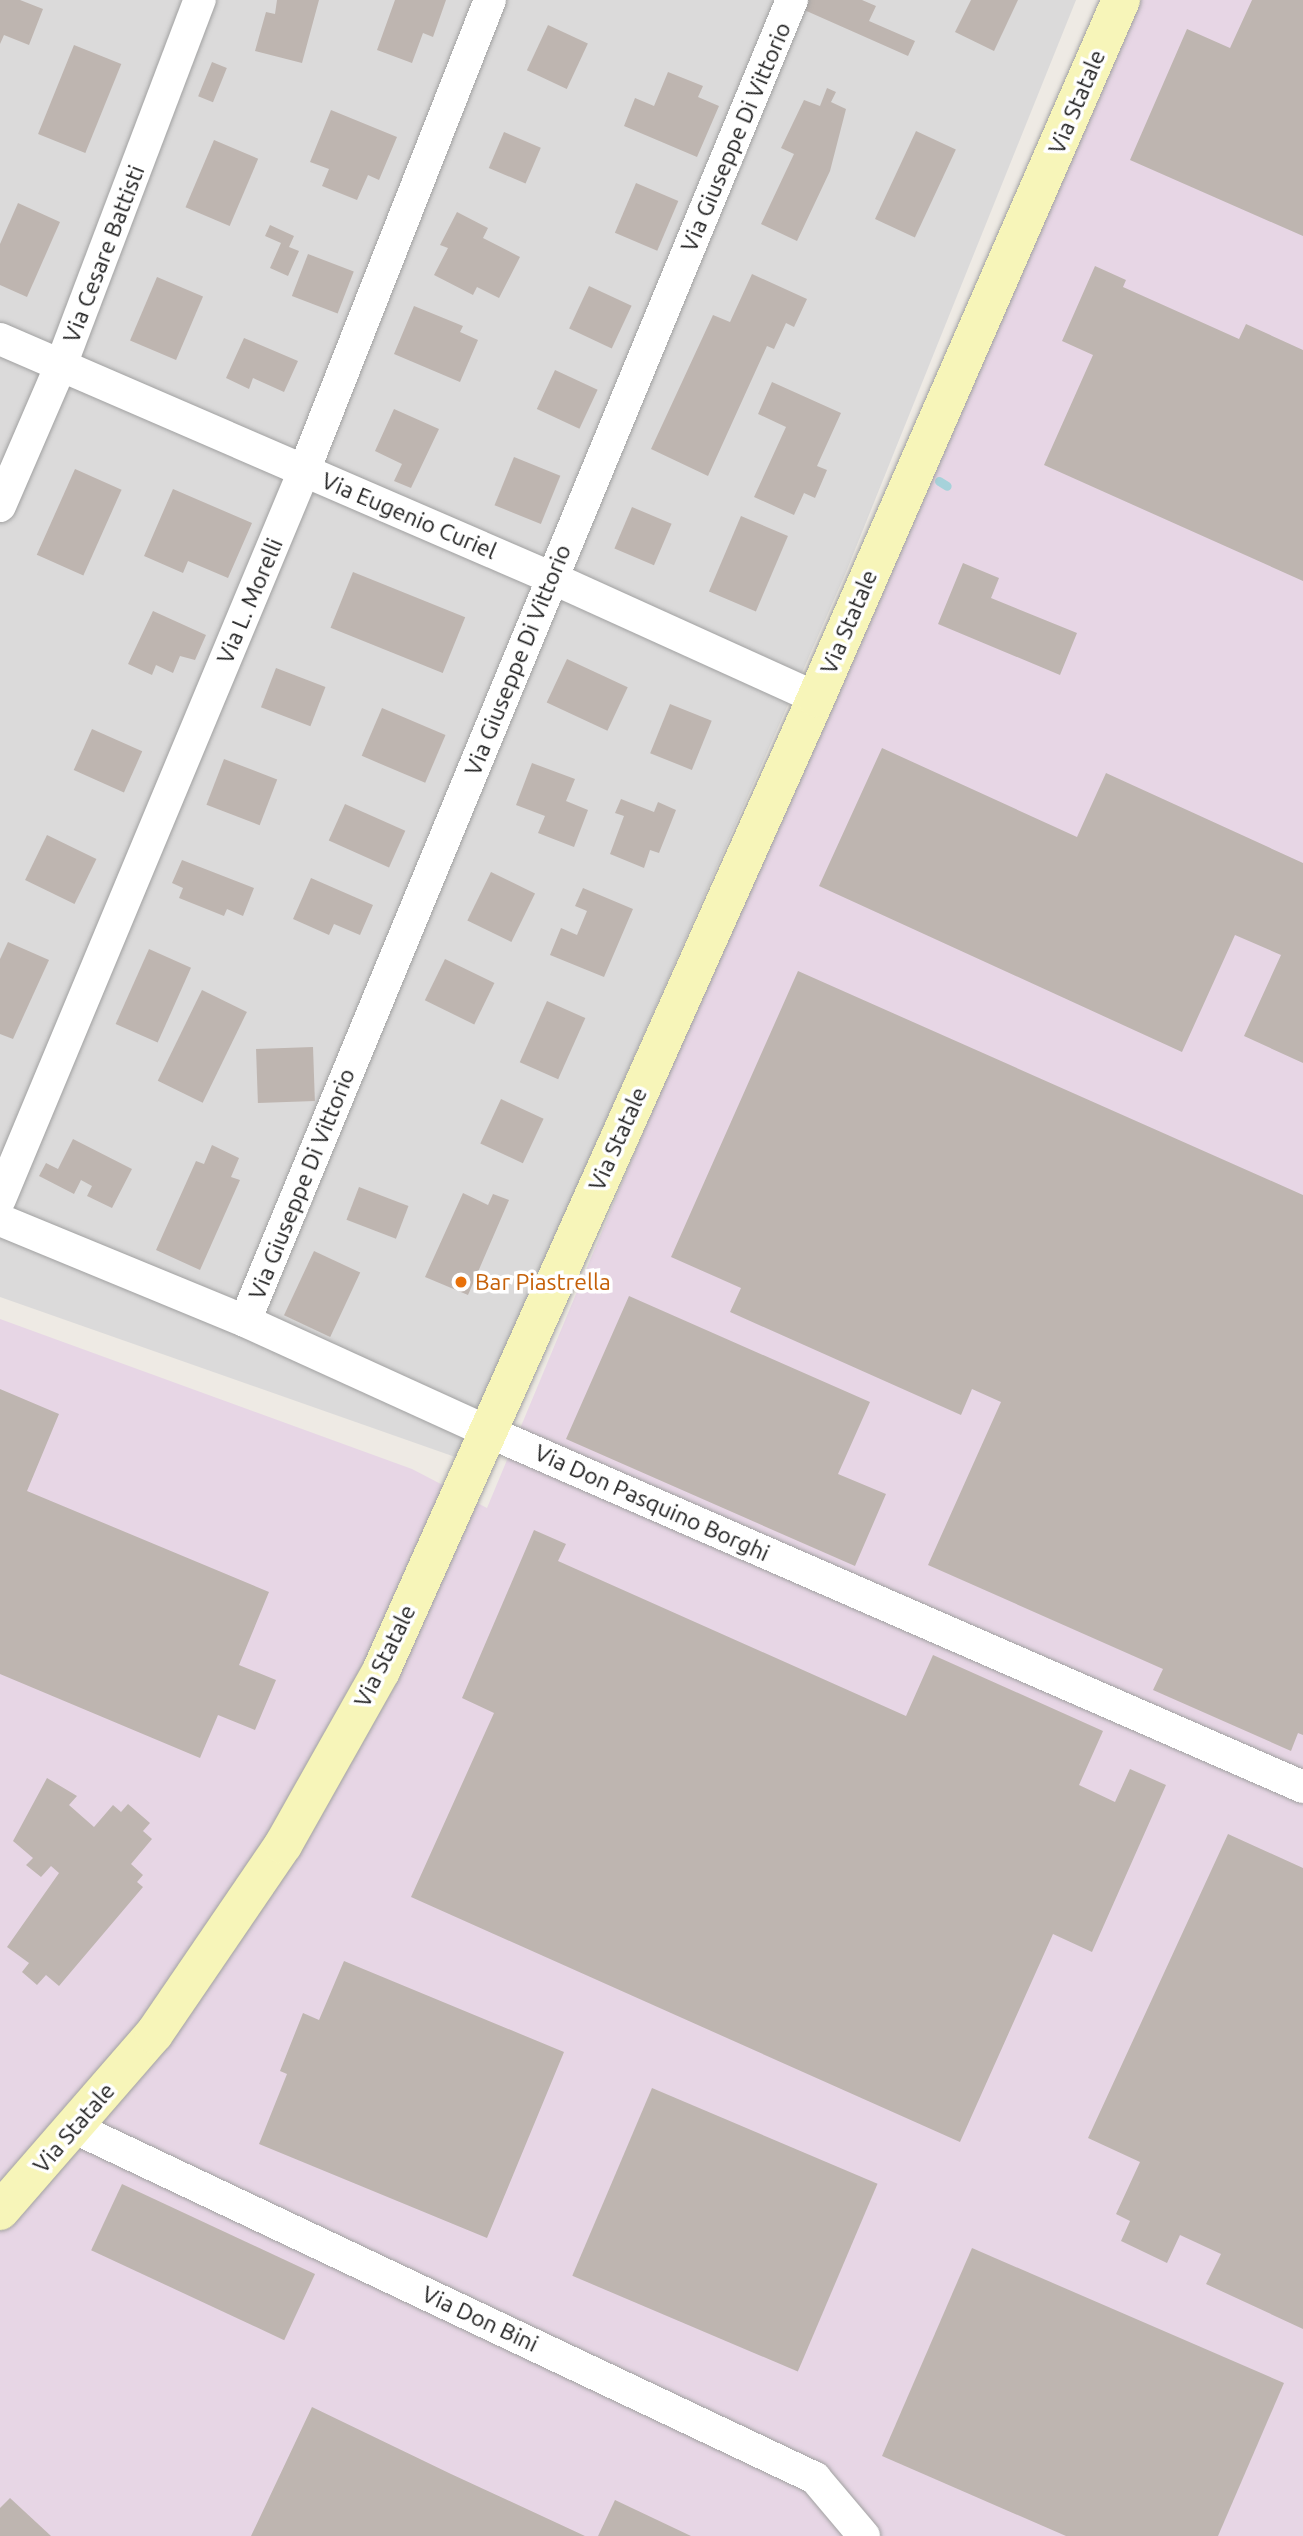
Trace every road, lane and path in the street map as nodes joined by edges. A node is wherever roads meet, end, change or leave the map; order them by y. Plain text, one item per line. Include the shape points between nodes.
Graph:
1 (200, 0) edge
2 (491, 0) edge
3 (792, 0) edge
4 (1121, 0) edge
5 (0, 339) edge
6 (61, 365) junction
7 (304, 471) junction
8 (0, 506) edge
9 (552, 578) junction
10 (816, 698) junction
11 (0, 1199) edge
12 (0, 1220) edge
13 (245, 1321) junction
14 (489, 1432) junction
15 (1303, 1787) edge
16 (75, 2128) junction
17 (0, 2211) edge
18 (863, 2536) edge

1 - 6 street, Via Cesare Battisti
2 - 7 street, Via L. Morelli
3 - 9 street, Via Giuseppe Di Vittorio
4 - 10 main road, Via Statale
5 - 6 street, Via Eugenio Curiel
6 - 7 street, Via Eugenio Curiel
6 - 8 street, Via Cesare Battisti
7 - 9 street, Via Eugenio Curiel
7 - 11 street, Via L. Morelli
9 - 10 street, Via Eugenio Curiel
9 - 13 street, Via Giuseppe Di Vittorio
10 - 14 main road, Via Statale
12 - 13 street, Via Don Pasquino Borghi
13 - 14 street, Via Don Pasquino Borghi
14 - 15 street, Via Don Pasquino Borghi
14 - 16 main road, Via Statale via 381,1671 283,1845 154,2034
16 - 17 main road, Via Statale
16 - 18 street, Via Don Bini via 815,2478

